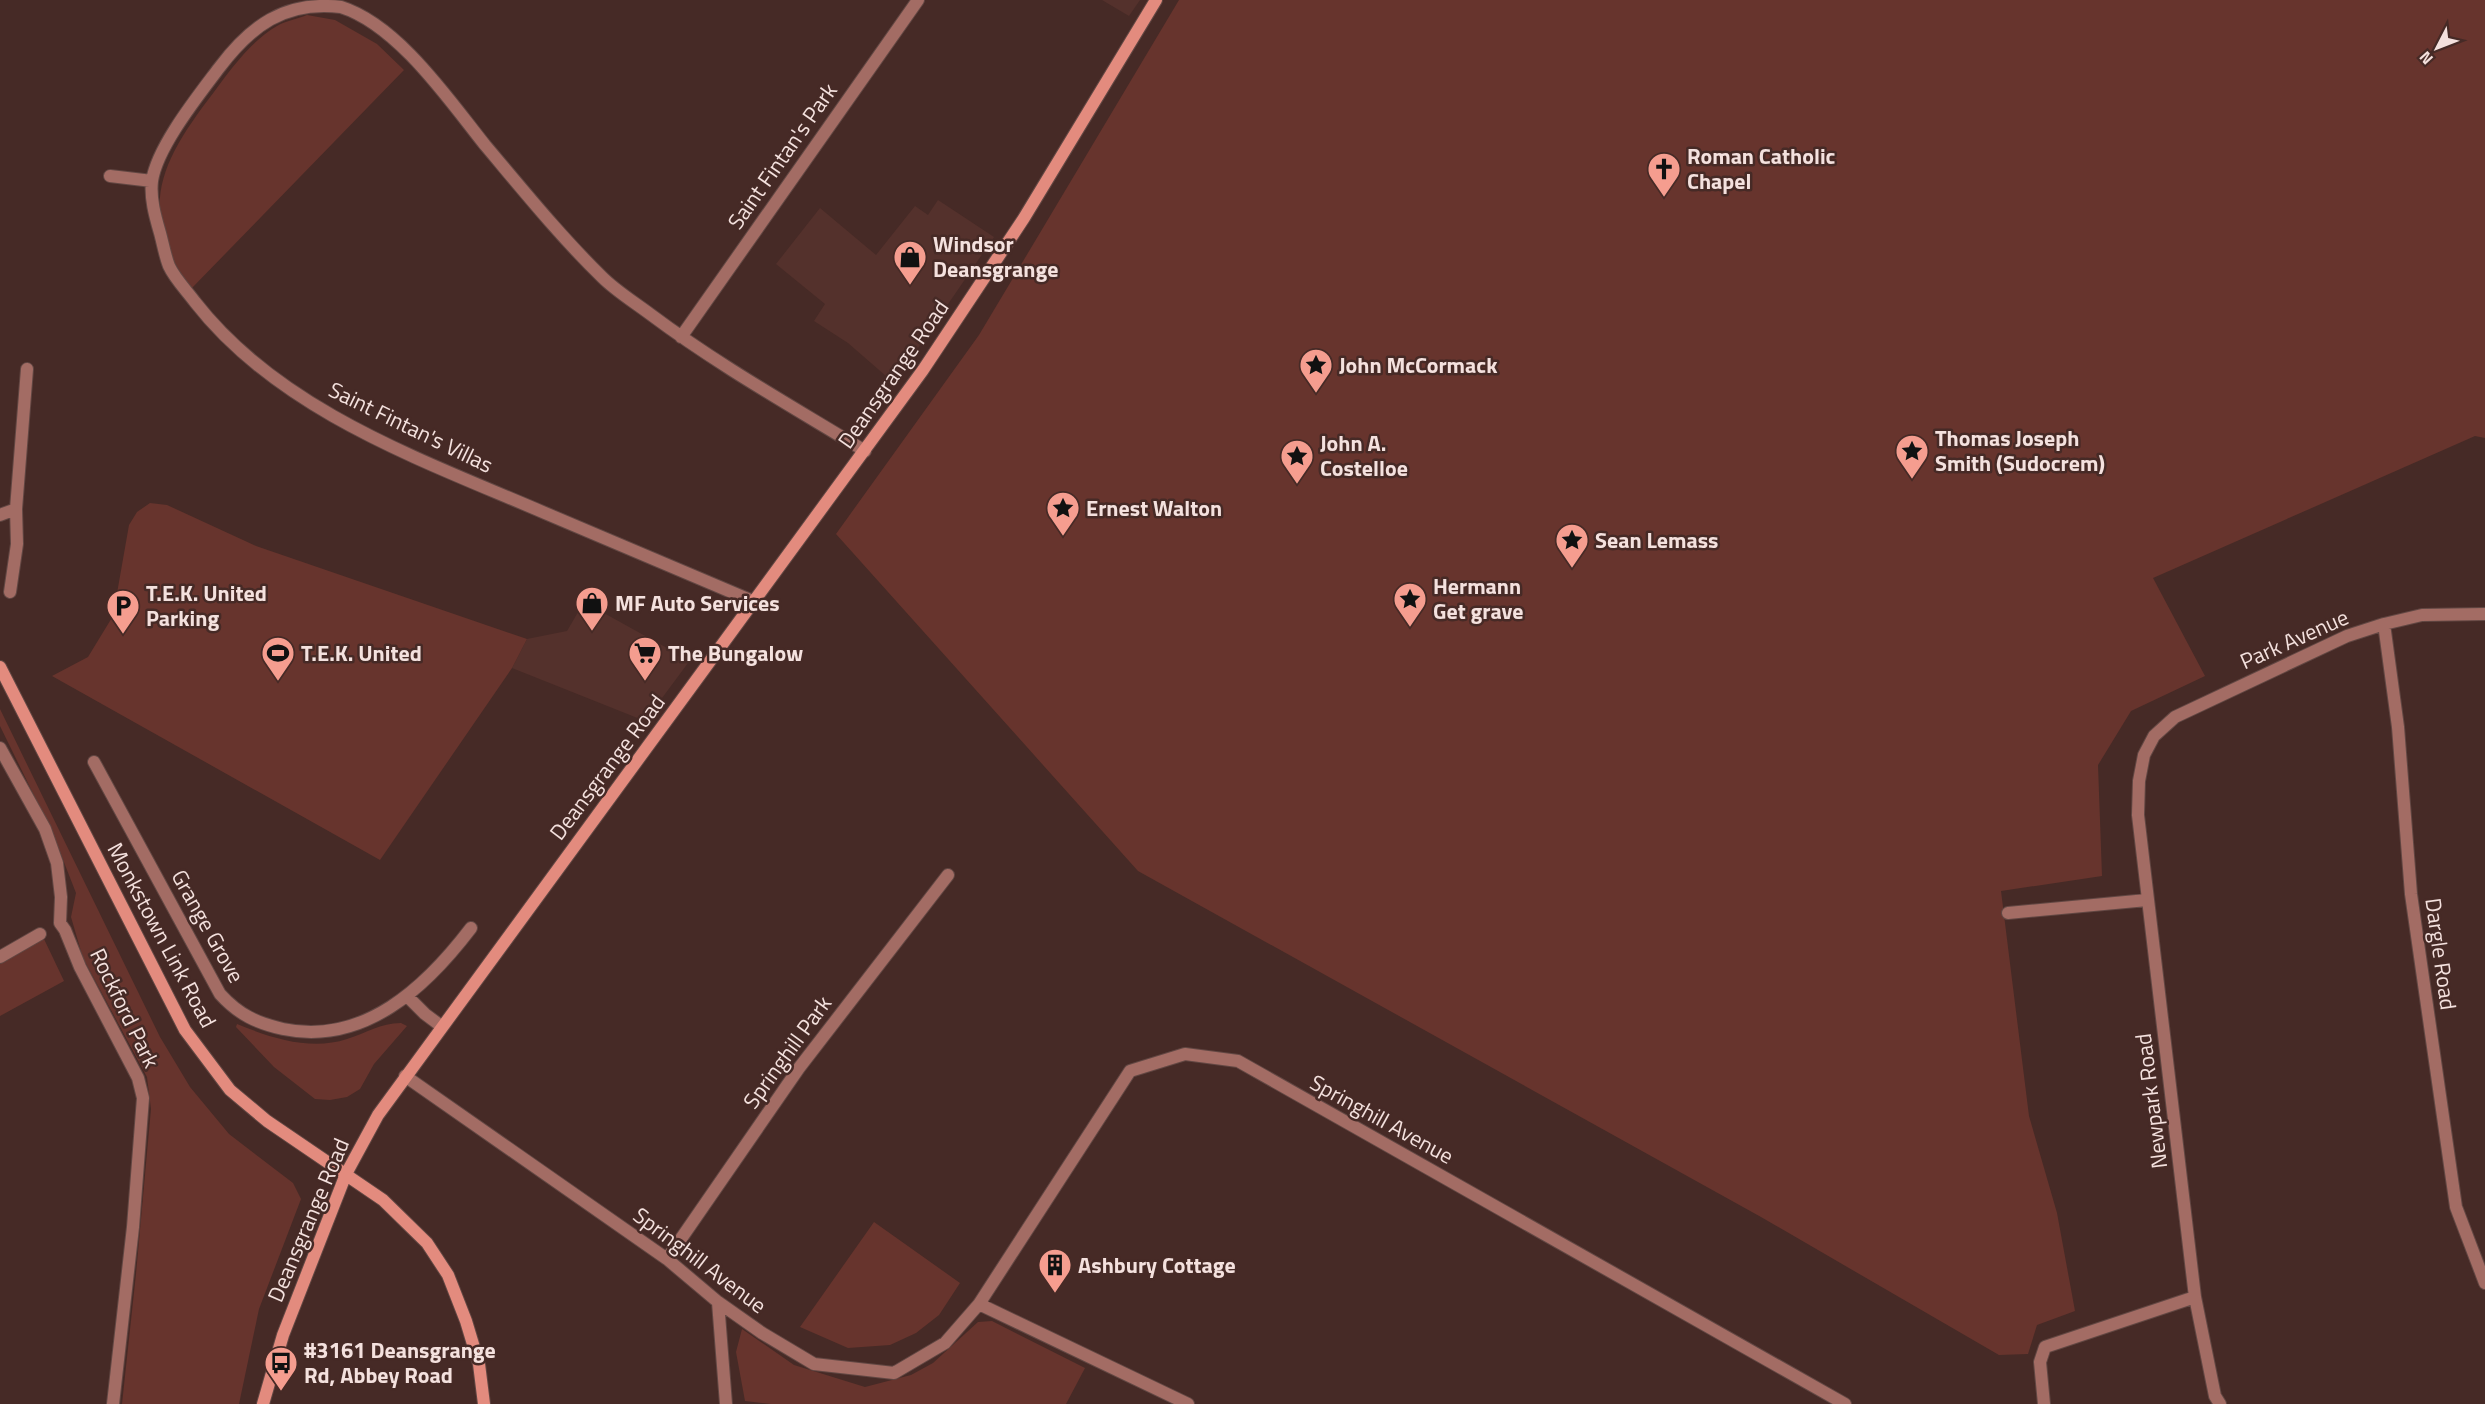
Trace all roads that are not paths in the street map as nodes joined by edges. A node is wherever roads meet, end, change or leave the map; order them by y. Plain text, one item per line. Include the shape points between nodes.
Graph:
1 (918, 0) edge
2 (1156, 0) edge
3 (310, 1) edge
4 (110, 176) dead end
5 (152, 181) junction
6 (681, 337) junction
7 (27, 369) dead end
8 (865, 451) junction
9 (16, 509) junction
10 (0, 515) edge
11 (10, 592) dead end
12 (755, 602) junction
13 (2485, 614) edge
14 (2384, 624) junction
15 (0, 667) edge
16 (1, 753) edge
17 (2144, 755) joint
18 (93, 762) dead end
19 (948, 875) dead end
20 (2147, 900) junction
21 (2008, 914) dead end
22 (471, 928) dead end
23 (40, 934) dead end
24 (0, 957) edge
25 (407, 996) junction
26 (441, 1026) junction
27 (405, 1076) junction
28 (346, 1174) junction
29 (667, 1259) junction
30 (2485, 1283) edge
31 (2195, 1298) junction
32 (718, 1302) junction
33 (979, 1304) junction
34 (113, 1404) edge
35 (263, 1404) edge
36 (484, 1404) edge
37 (726, 1404) edge
38 (1188, 1404) edge
39 (1845, 1404) edge
40 (2044, 1404) edge
41 (2220, 1404) edge

1 - 6 street, Saint Fintan's Park
2 - 8 main road, Deansgrange Road via 995,264
3 - 5 street, Saint Fintan's Villas via 266,16 237,44 162,151
3 - 6 street, Saint Fintan's Villas via 346,8 380,28 408,53 535,205 605,280
4 - 5 street
5 - 12 street, Saint Fintan's Villas via 155,218 170,269 207,317 293,391 339,419 419,458
6 - 8 street, Saint Fintan's Villas
7 - 9 street
8 - 12 main road, Deansgrange Road
9 - 10 street
9 - 11 street via 17,544
12 - 26 main road, Deansgrange Road
13 - 14 street, Park Avenue via 2422,615
14 - 17 street, Park Avenue via 2347,636 2175,717 2154,736
14 - 30 street, Dargle Road via 2398,727 2411,894 2456,1207
15 - 28 main road, Monkstown Link Road via 185,1030 230,1090 267,1121
16 - 34 street, Rockford Park via 45,829 57,863 60,923 138,1078 143,1098
17 - 20 street, Newpark Road via 2138,815
18 - 25 street, Grange Grove via 220,994 241,1014 293,1031 335,1031 367,1021
19 - 29 street, Springhill Park via 799,1068
20 - 21 street
20 - 31 street, Newpark Road
22 - 25 street, Grange Grove via 447,960
23 - 24 street
25 - 26 street
26 - 27 main road, Deansgrange Road
27 - 28 main road, Deansgrange Road via 378,1115
27 - 29 street, Springhill Avenue
28 - 35 main road, Deansgrange Road via 283,1335
28 - 36 main road, Monkstown Link Road via 383,1200 427,1243 448,1275 479,1364
29 - 32 street, Springhill Avenue
31 - 40 street via 2045,1347 2040,1362
31 - 41 street, Newpark Road via 2215,1396
32 - 33 street, Springhill Avenue via 814,1364 894,1373 945,1343
32 - 37 street
33 - 38 street
33 - 39 street, Springhill Avenue via 1130,1071 1185,1054 1238,1061

